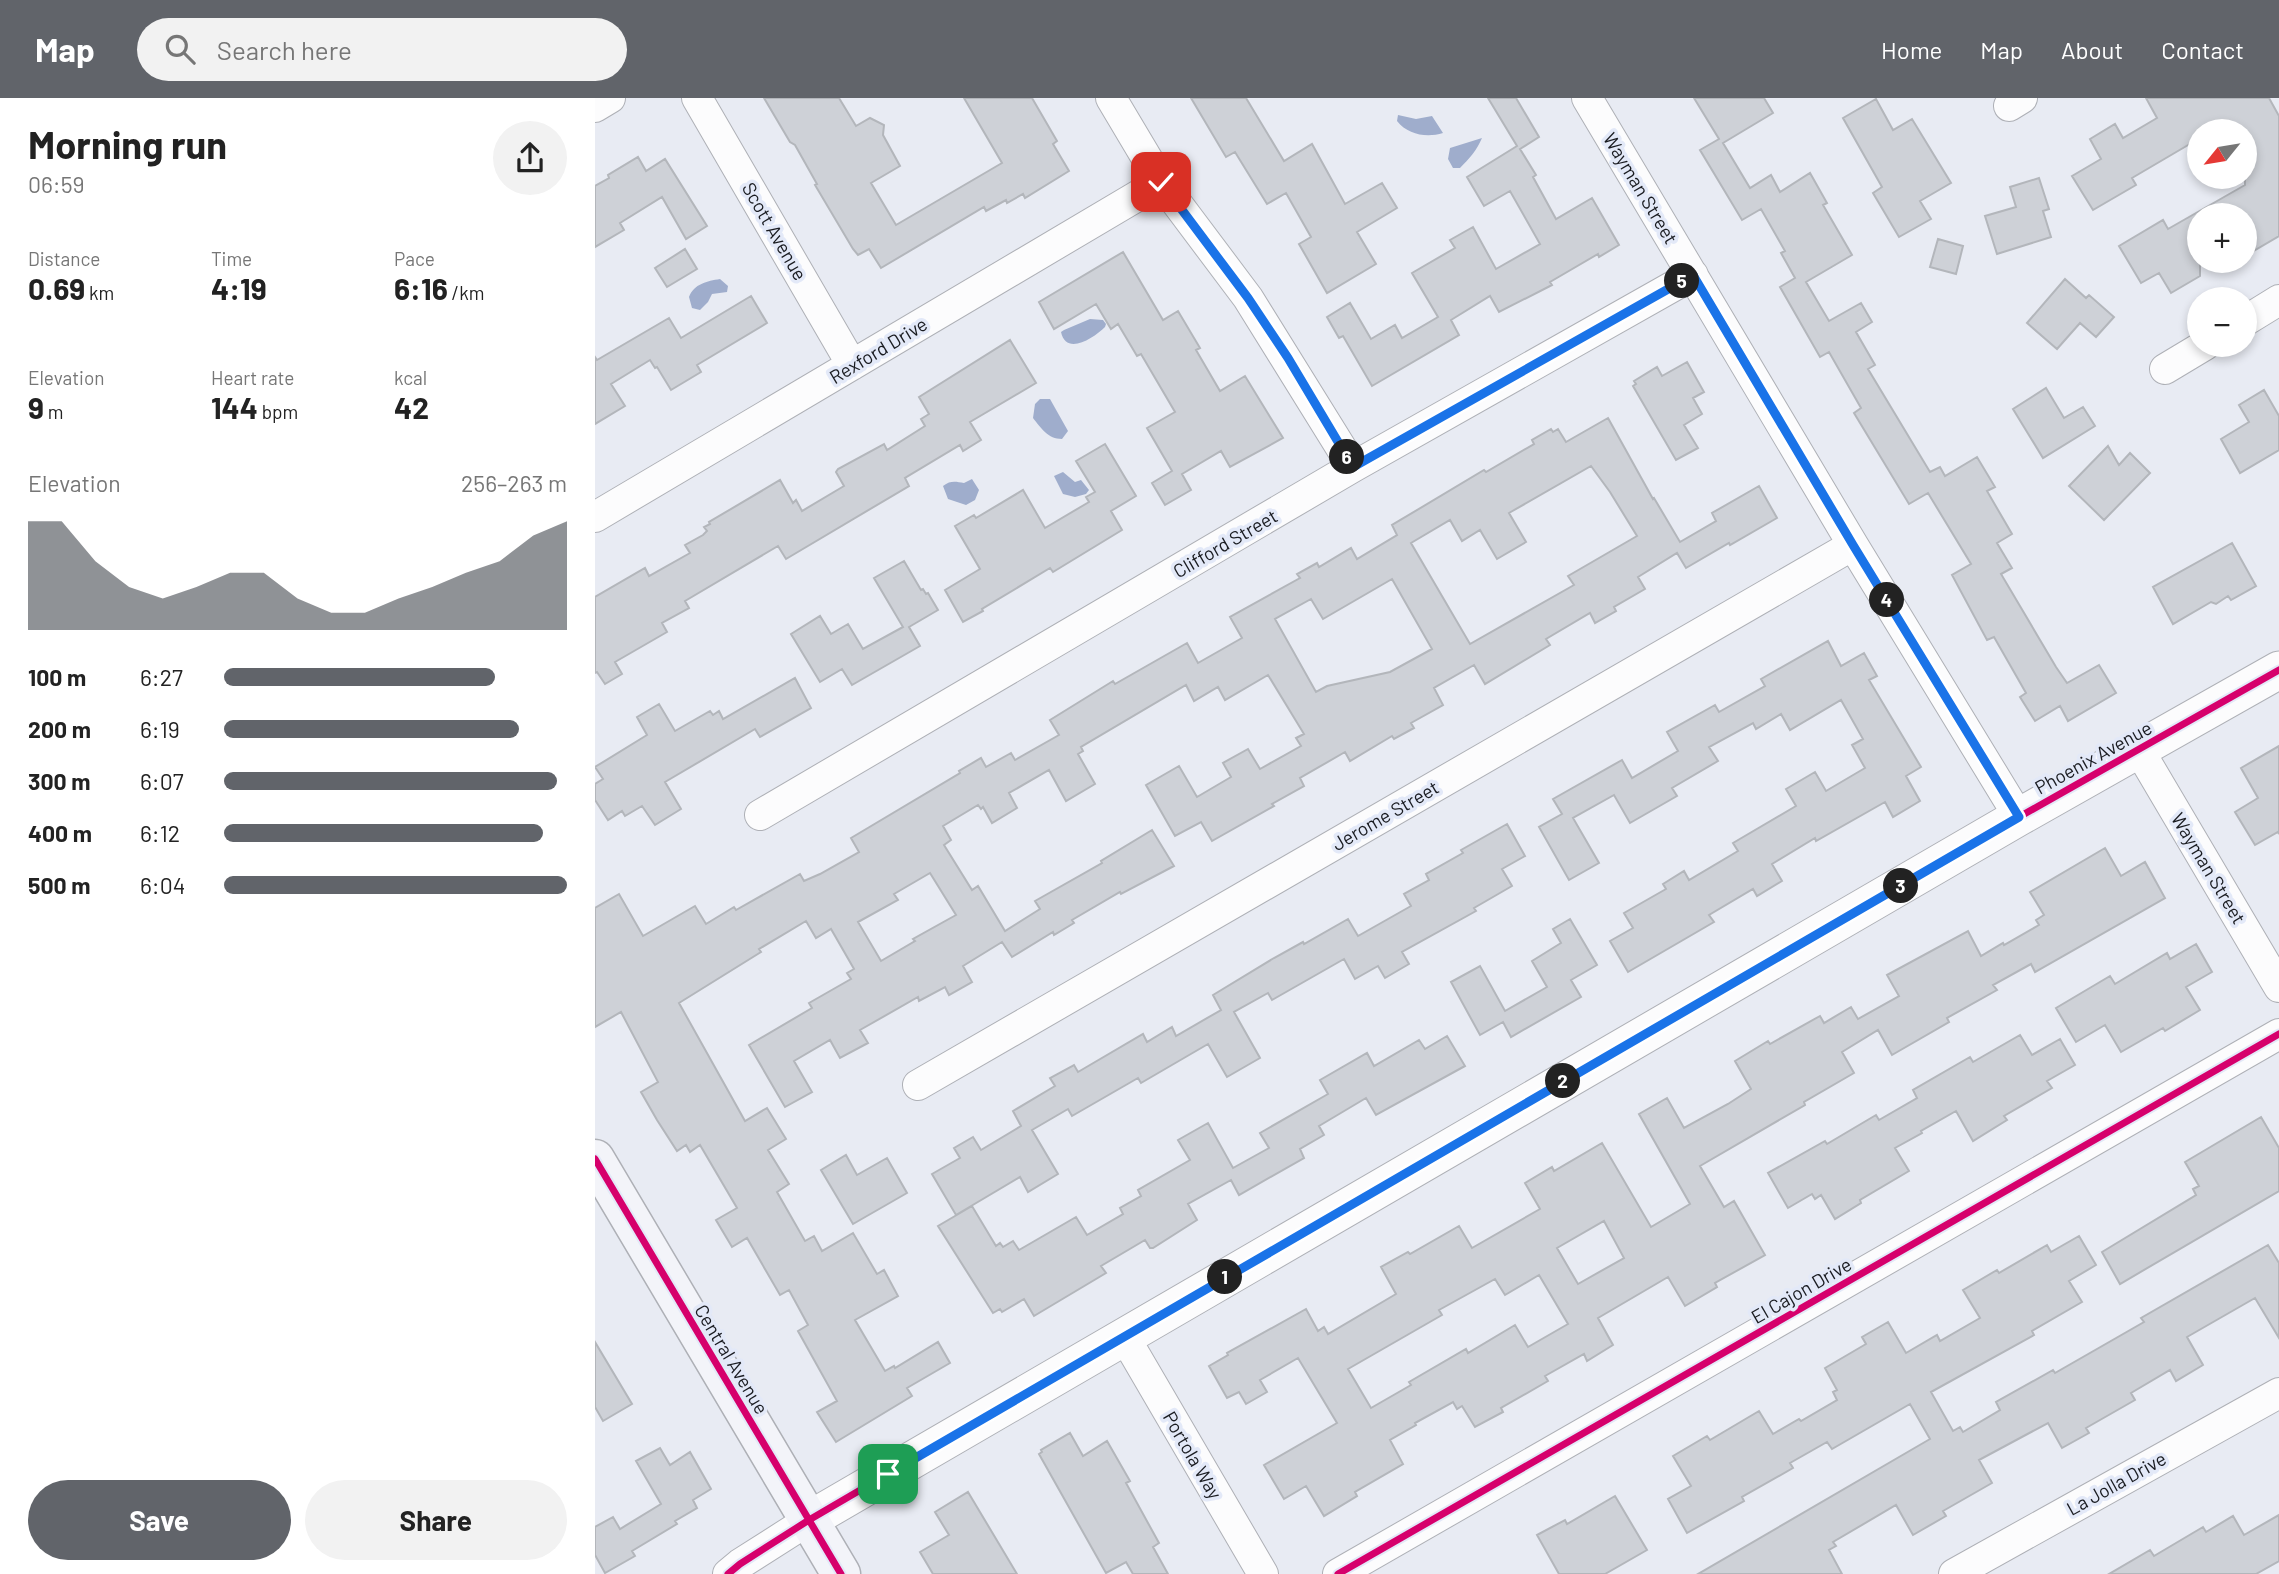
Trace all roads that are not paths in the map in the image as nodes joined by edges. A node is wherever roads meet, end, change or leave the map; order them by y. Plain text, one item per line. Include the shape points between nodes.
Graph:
1 (610, 98) edge
2 (697, 98) edge
3 (1111, 98) edge
4 (1587, 98) edge
5 (595, 107) edge
6 (1161, 182) junction
7 (1693, 275) junction
8 (2279, 300) edge
9 (2257, 314) edge
10 (2187, 356) edge
11 (852, 365) junction
12 (2165, 369) dead end
13 (1353, 467) junction
14 (595, 517) edge
15 (1853, 545) junction
16 (2279, 670) edge
17 (2139, 750) junction
18 (760, 815) dead end
19 (2019, 817) junction
20 (2279, 987) edge
21 (2279, 1034) edge
22 (918, 1085) dead end
23 (595, 1159) edge
24 (1124, 1336) junction
25 (2279, 1393) edge
26 (809, 1520) junction
27 (728, 1574) edge
28 (841, 1574) edge
29 (1263, 1574) edge
30 (1338, 1574) edge
31 (1954, 1574) edge

1 - 5 street
2 - 11 street, Scott Avenue
3 - 6 street
4 - 7 street, Wayman Street
6 - 11 street, Rexford Drive
6 - 13 street via 1248,298
7 - 13 street, Clifford Street
7 - 15 street, Wayman Street
8 - 9 street
10 - 12 street
11 - 14 street, Rexford Drive
13 - 18 street, Clifford Street
15 - 19 street, Wayman Street
15 - 22 street, Jerome Street
16 - 17 street, Phoenix Avenue
17 - 19 street, Phoenix Avenue
17 - 20 street, Wayman Street
19 - 24 street, Phoenix Avenue
21 - 30 street, El Cajon Drive
23 - 26 main road, Central Avenue
24 - 26 street, Phoenix Avenue
24 - 29 street, Portola Way
25 - 31 street, La Jolla Drive
26 - 27 street, Phoenix Avenue
26 - 28 main road, Central Avenue

